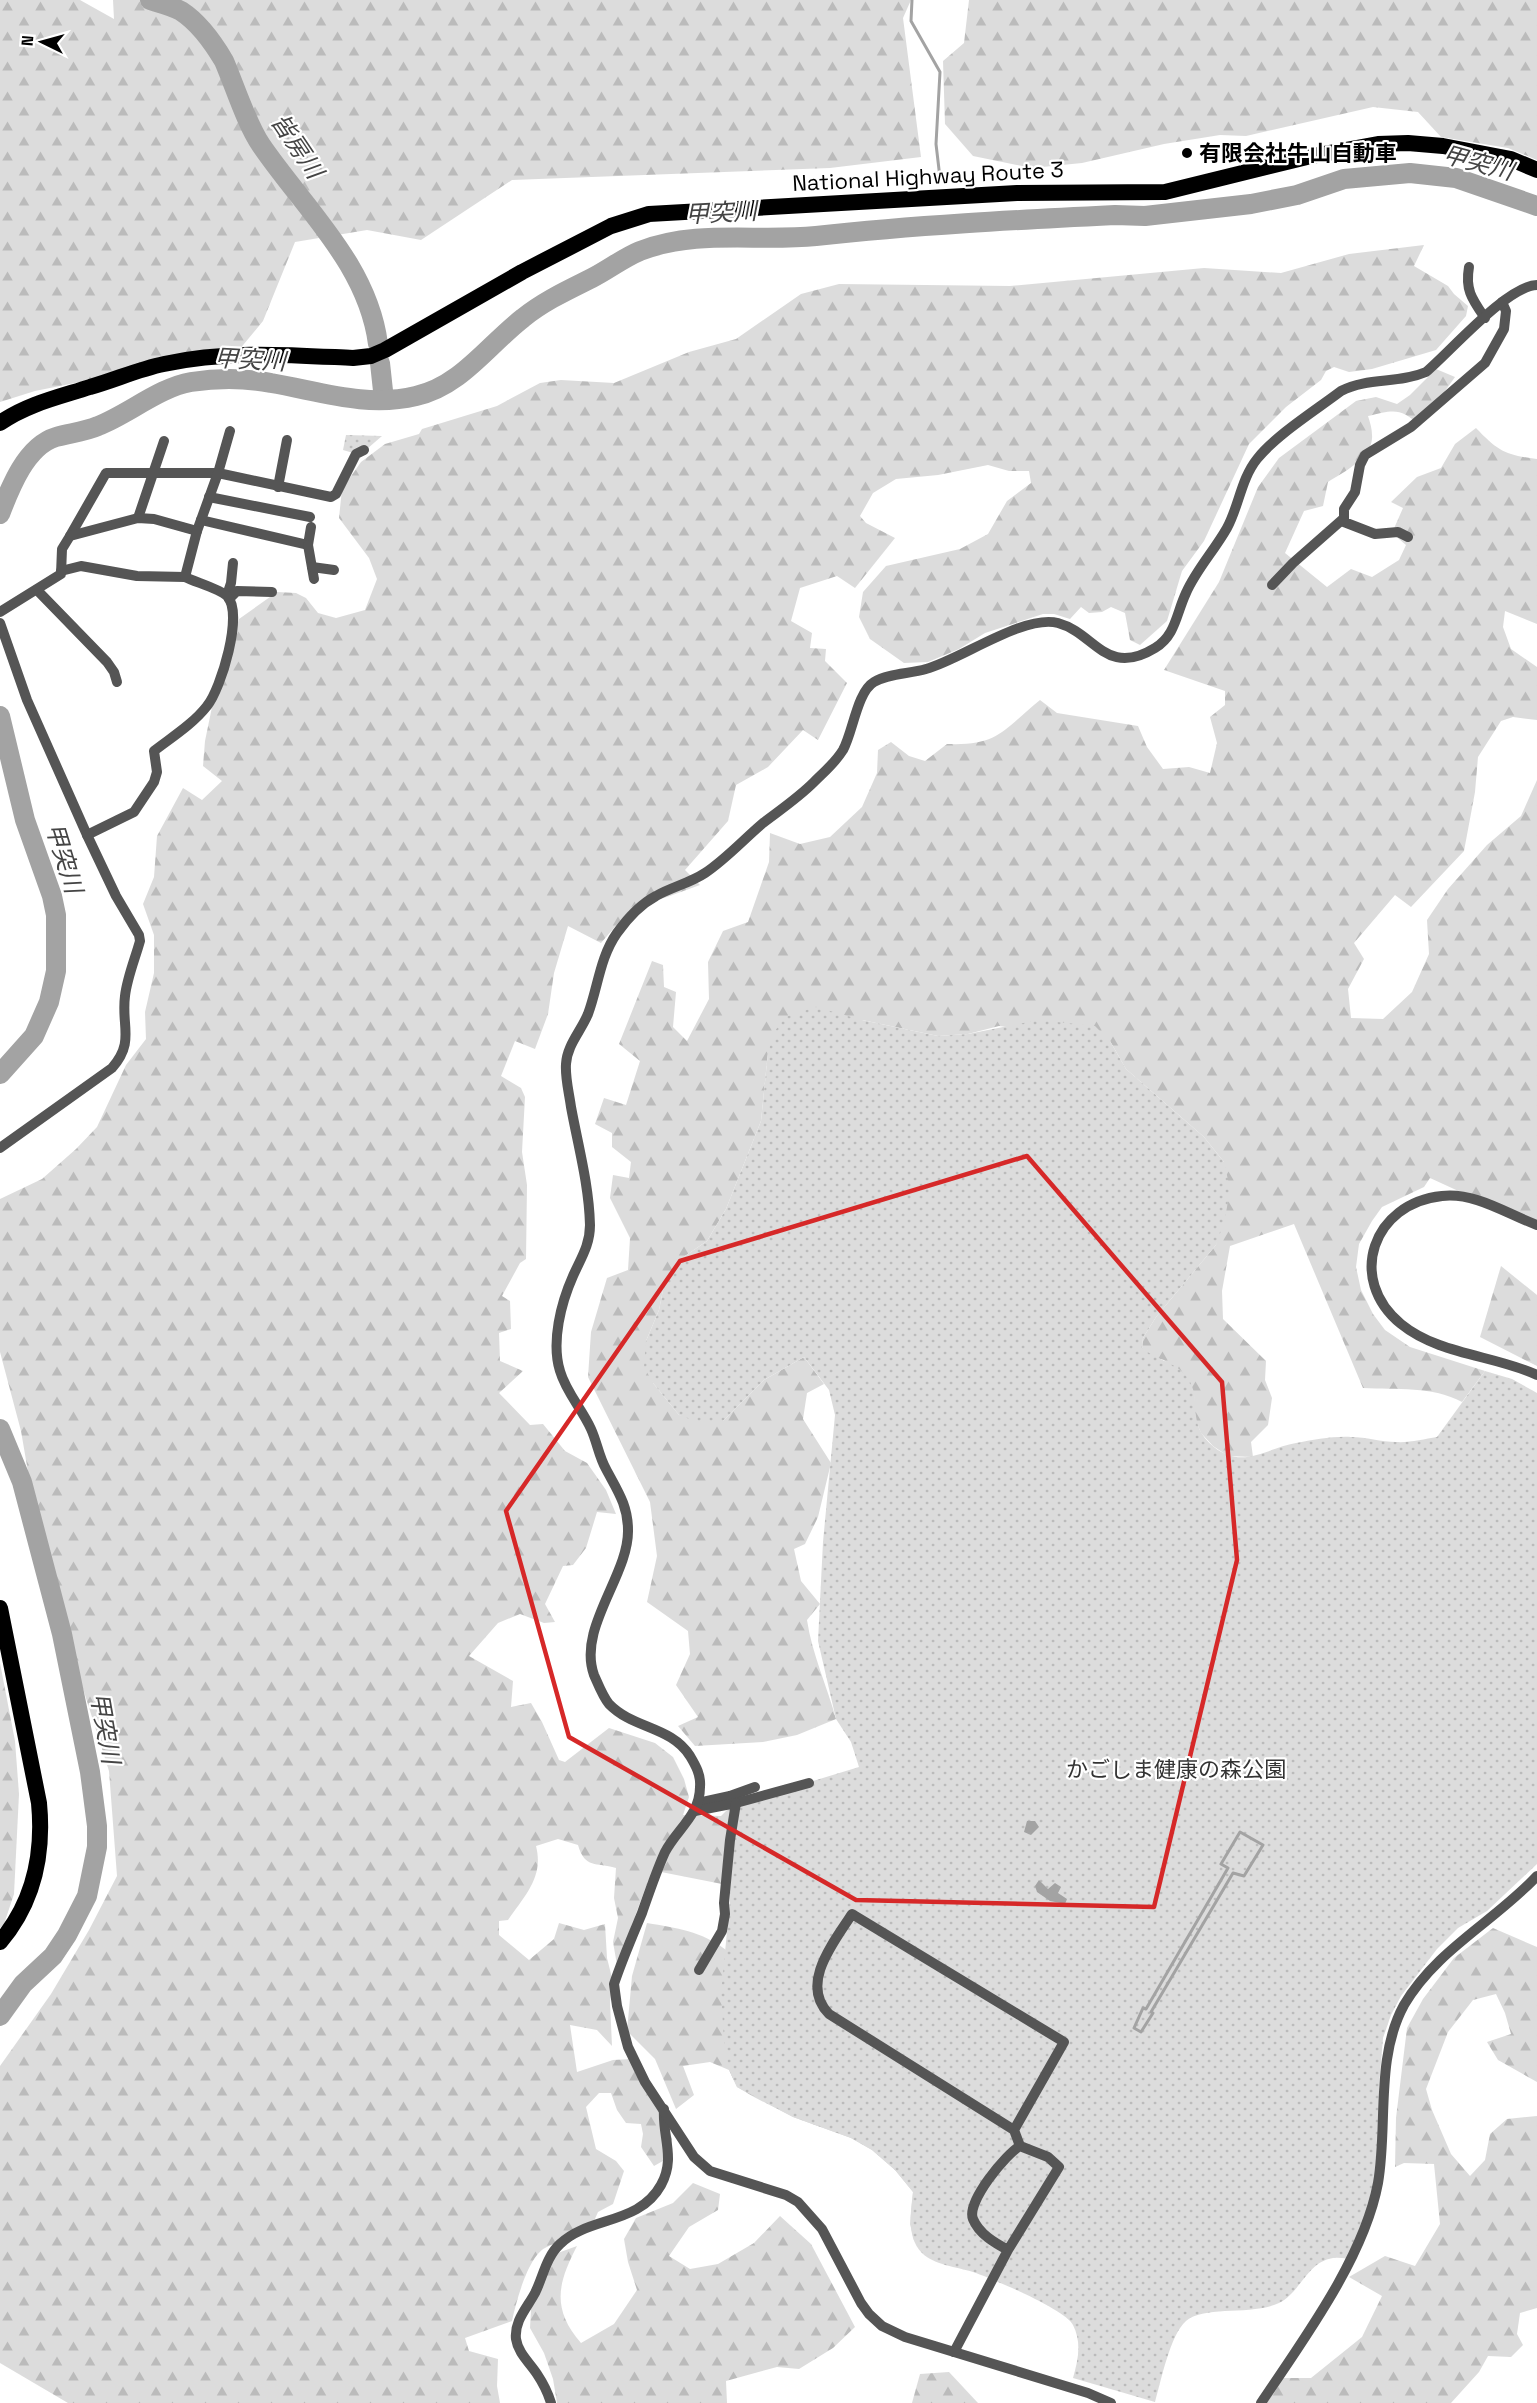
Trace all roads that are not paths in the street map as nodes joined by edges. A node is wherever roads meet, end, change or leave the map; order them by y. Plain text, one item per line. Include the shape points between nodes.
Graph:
1 (1537, 170) edge
2 (1469, 267) dead end
3 (1537, 285) edge
4 (1502, 302) junction
5 (1485, 318) junction
6 (0, 423) edge
7 (230, 431) dead end
8 (287, 440) dead end
9 (164, 441) dead end
10 (364, 450) dead end
11 (153, 473) junction
12 (218, 473) junction
13 (278, 487) junction
14 (209, 497) junction
15 (138, 518) junction
16 (1343, 519) junction
17 (201, 520) junction
18 (197, 531) junction
19 (70, 536) junction
20 (1408, 537) dead end
21 (308, 545) junction
22 (233, 563) dead end
23 (312, 567) junction
24 (334, 570) dead end
25 (61, 571) junction
26 (185, 577) junction
27 (315, 579) dead end
28 (1272, 585) dead end
29 (36, 590) junction
30 (272, 592) dead end
31 (228, 597) junction
32 (0, 612) edge
33 (0, 623) edge
34 (117, 682) dead end
35 (87, 835) junction
36 (0, 1148) edge
37 (1537, 1225) edge
38 (1537, 1375) edge
39 (0, 1608) edge
40 (809, 1783) dead end
41 (754, 1787) dead end
42 (736, 1803) junction
43 (696, 1807) junction
44 (1537, 1876) edge
45 (0, 1942) edge
46 (699, 1970) dead end
47 (664, 2109) junction
48 (1014, 2130) junction
49 (1020, 2145) junction
50 (1008, 2250) junction
51 (954, 2352) junction
52 (551, 2403) edge
53 (1111, 2403) edge
54 (1261, 2403) edge

1 - 6 highway, National Highway Route 3 via 1510,159 1454,148 1378,144 1165,192 1017,192 649,214 611,226 371,356 243,354 173,362 44,401
2 - 5 street via 1470,295
3 - 4 street via 1519,289
4 - 5 street
4 - 16 street via 1506,310 1504,329 1485,363 1411,427 1365,456
5 - 43 street via 1426,372 1415,377 1369,381 1341,391 1259,455 1247,474 1225,531 1195,576 1173,631 1162,643 1137,656 1108,655 1072,628 1044,621 989,640 929,669 872,683 864,690 838,757 804,793 705,873 643,904 615,935 585,1020 566,1060 566,1082 590,1226 587,1246 561,1310 558,1359 564,1381 592,1430 603,1465 620,1493 628,1526 627,1544 594,1636 591,1669 608,1703 682,1744 700,1776
7 - 12 street
8 - 13 street
9 - 11 street
10 - 13 street via 356,454 331,497
11 - 12 street
11 - 15 street
11 - 19 street via 106,473
12 - 13 street
12 - 14 street
14 - 17 street
14 - 21 street via 311,522
15 - 18 street
15 - 19 street
16 - 20 street via 1366,532 1398,532
16 - 28 street
17 - 18 street
17 - 21 street
18 - 26 street
19 - 25 street via 62,549
21 - 23 street
22 - 31 street
23 - 24 street
23 - 27 street
25 - 26 street via 81,566 136,576
25 - 29 street
26 - 31 street
29 - 32 street
29 - 34 street via 107,662
30 - 31 street via 237,591
31 - 35 street via 234,606 233,627 222,677 209,704 154,751 154,782 134,812
33 - 35 street via 27,700
35 - 36 street via 140,941 125,996 123,1055 112,1068
37 - 38 street via 1467,1197 1430,1198 1405,1207 1385,1225 1374,1245 1371,1268 1383,1303 1414,1333
39 - 45 highway via 42,1831 30,1894 20,1916
40 - 42 street
41 - 43 street
42 - 43 street
42 - 46 street via 722,1931
43 - 47 street via 667,1849 614,1984 628,2047
44 - 54 street via 1448,1952 1405,2005 1393,2030 1389,2052 1377,2184 1366,2220 1335,2288
47 - 51 street via 694,2157 710,2171 786,2195 814,2217 861,2303 882,2326
47 - 52 street via 663,2126 669,2148 661,2185 637,2211 560,2243 550,2255 516,2328 518,2348 538,2375
48 - 48 street via 1064,2042 852,1914 821,1965 817,1990 820,2003 830,2014
48 - 49 street
49 - 50 street via 1005,2158 973,2206 974,2222
49 - 50 street via 1048,2157 1059,2167
50 - 51 street
51 - 53 street

